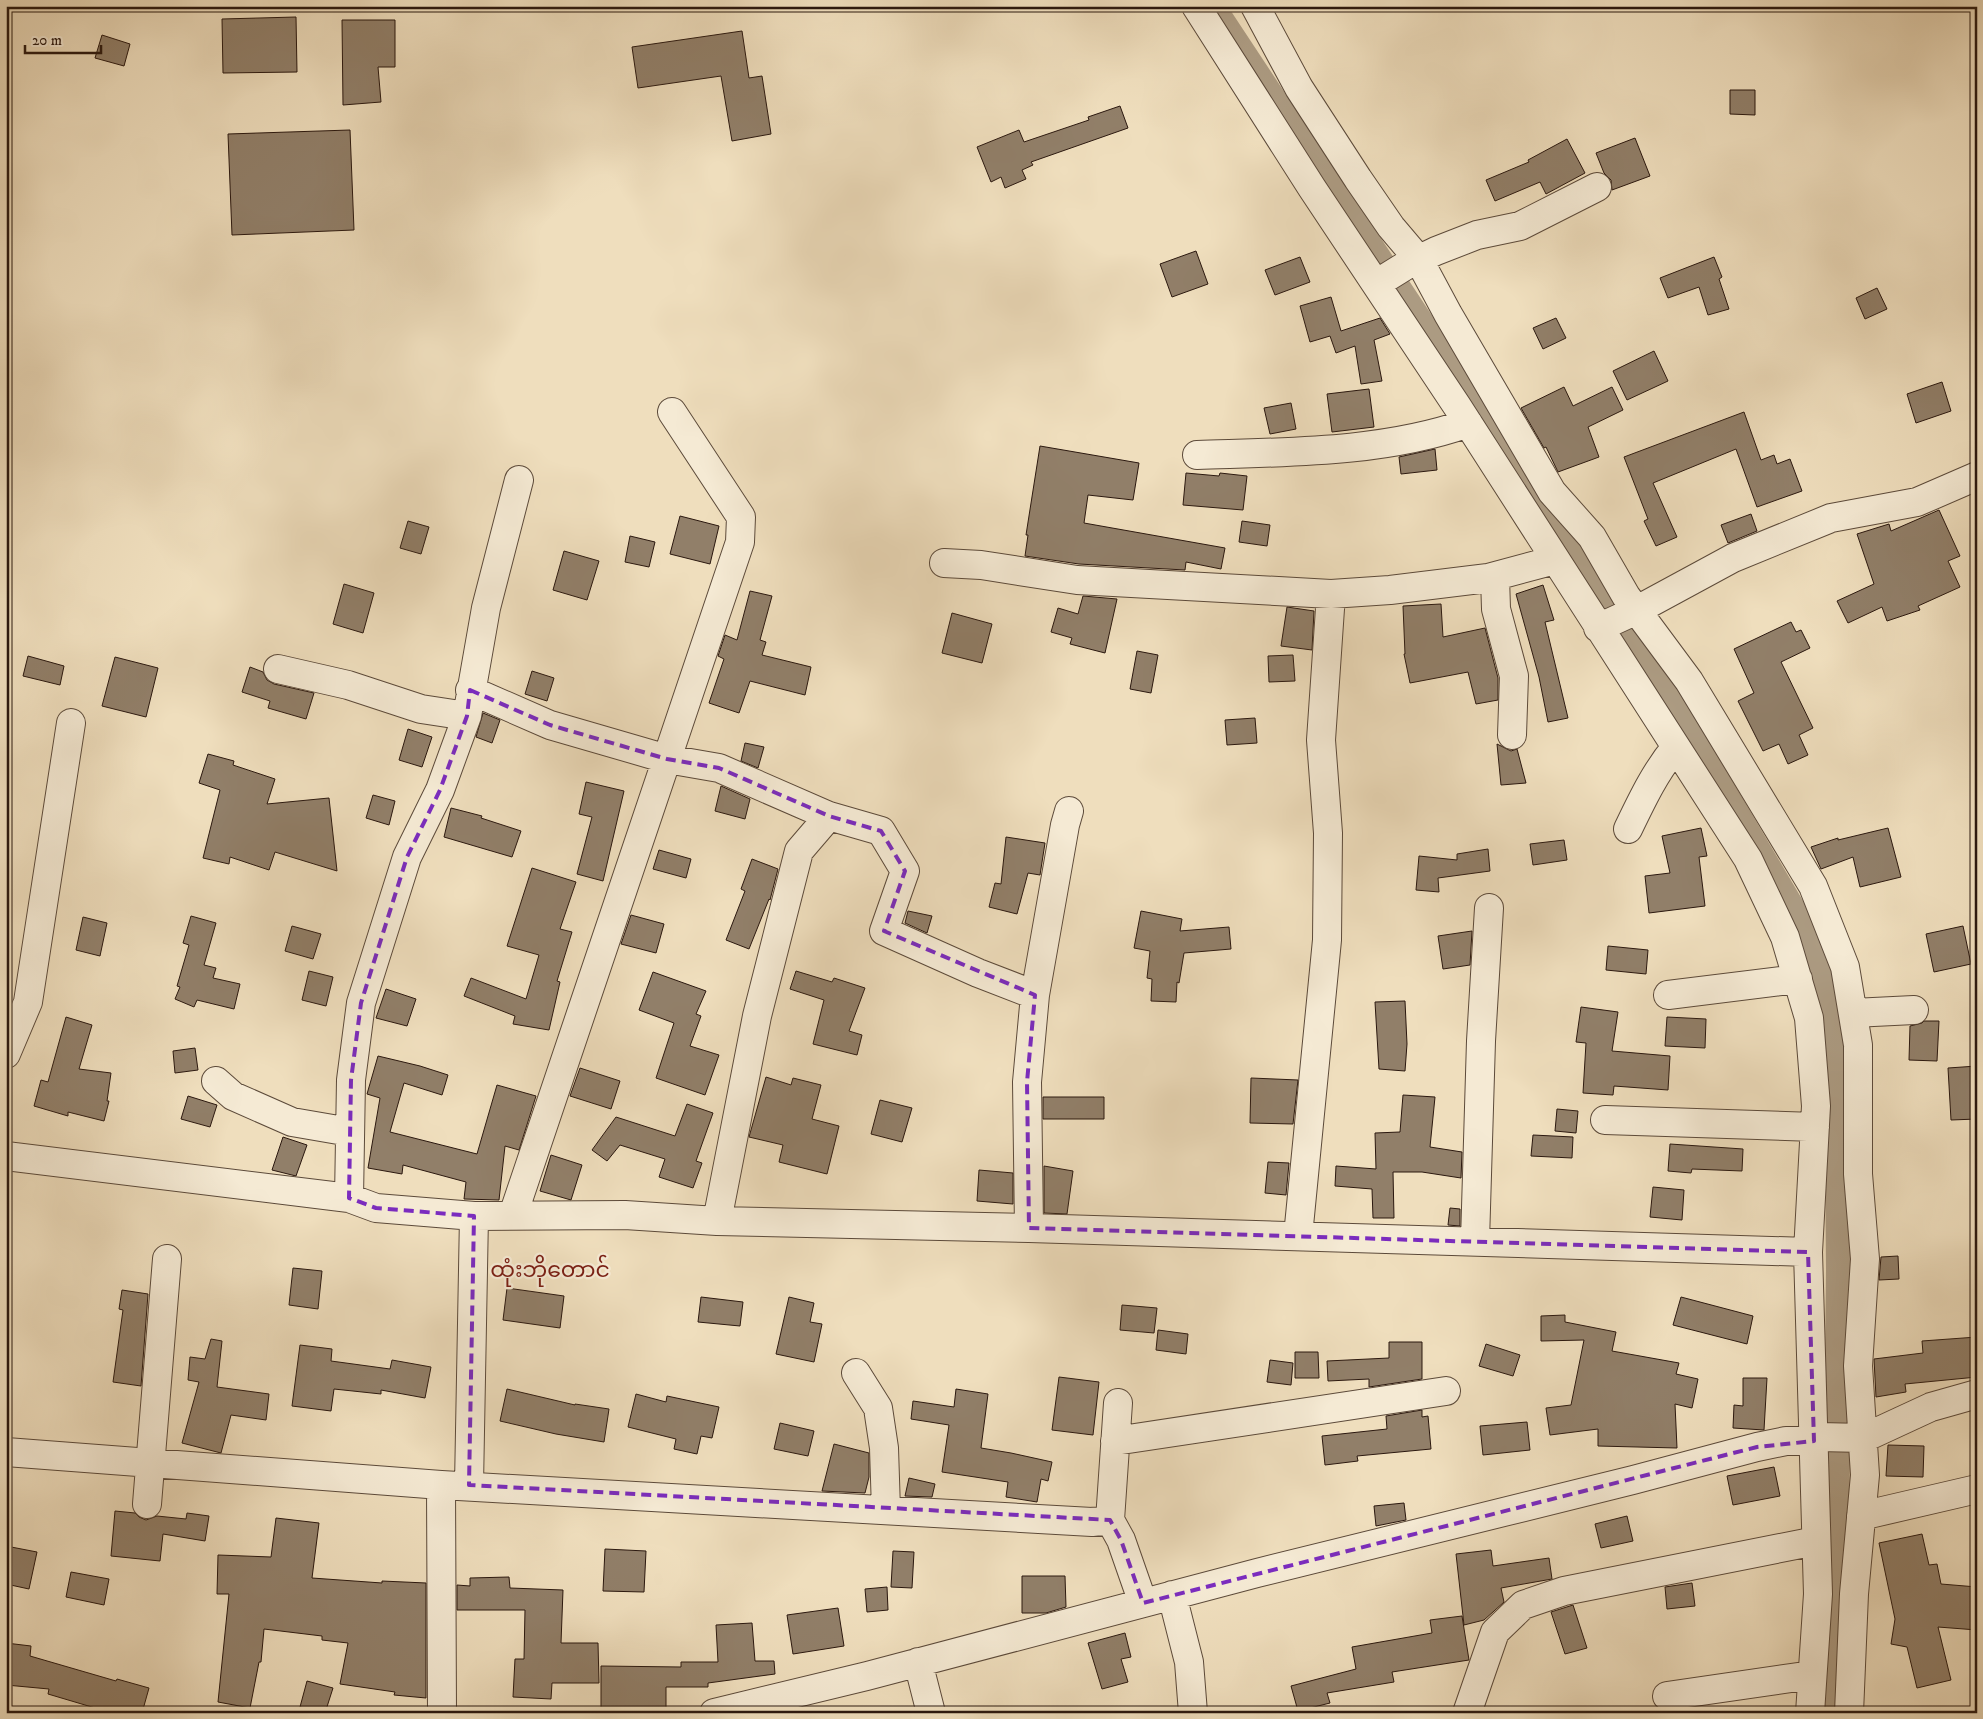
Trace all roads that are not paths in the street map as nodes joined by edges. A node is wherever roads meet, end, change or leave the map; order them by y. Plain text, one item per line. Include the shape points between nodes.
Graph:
1 (1196, 6) edge
2 (1255, 6) edge
3 (1597, 187) dead end
4 (1397, 272) junction
5 (672, 412) dead end
6 (1468, 423) junction
7 (1197, 455) dead end
8 (1977, 476) edge
9 (519, 480) dead end
10 (1555, 560) junction
11 (944, 563) dead end
12 (1495, 577) junction
13 (1331, 594) junction
14 (1617, 620) junction
15 (278, 669) dead end
16 (468, 703) junction
17 (71, 723) dead end
18 (1512, 735) dead end
19 (1676, 747) junction
20 (667, 759) junction
21 (1069, 811) dead end
22 (829, 816) junction
23 (1628, 830) dead end
24 (1489, 908) dead end
25 (1798, 979) junction
26 (1035, 995) junction
27 (1668, 995) dead end
28 (1914, 1010) dead end
29 (1853, 1013) junction
30 (6, 1054) edge
31 (216, 1081) dead end
32 (1604, 1120) dead end
33 (1815, 1127) junction
34 (350, 1132) junction
35 (6, 1156) edge
36 (349, 1198) junction
37 (514, 1215) junction
38 (717, 1221) junction
39 (1029, 1228) junction
40 (475, 1234) junction
41 (1298, 1236) junction
42 (1474, 1241) junction
43 (1808, 1252) junction
44 (167, 1259) dead end
45 (856, 1373) dead end
46 (1446, 1390) dead end
47 (1977, 1394) edge
48 (1118, 1403) dead end
49 (1856, 1437) junction
50 (1817, 1439) junction
51 (1115, 1441) junction
52 (6, 1452) edge
53 (151, 1463) junction
54 (441, 1485) junction
55 (469, 1486) junction
56 (1977, 1489) edge
57 (147, 1504) dead end
58 (886, 1510) junction
59 (1861, 1516) junction
60 (1110, 1520) junction
61 (1816, 1541) junction
62 (1172, 1595) junction
63 (1144, 1603) junction
64 (918, 1662) junction
65 (1796, 1676) junction
66 (1667, 1696) dead end
67 (442, 1713) edge
68 (714, 1713) edge
69 (931, 1713) edge
70 (1193, 1713) edge
71 (1467, 1713) edge
72 (1810, 1713) edge
73 (1849, 1713) edge

1 - 4 street via 1312,188
2 - 4 street via 1300,88 1391,227
3 - 4 street via 1520,226 1477,235 1436,251
4 - 6 street
4 - 14 street via 1448,314 1552,492 1592,538 1626,596
5 - 20 street via 741,517 740,542
6 - 7 street via 1439,433 1334,450
6 - 10 street
8 - 14 street via 1917,502 1831,518 1734,558
9 - 16 street via 486,608
10 - 12 street
10 - 14 street
11 - 13 street via 981,565 1076,580
12 - 13 street
12 - 18 street via 1496,610 1514,676
13 - 41 street via 1321,740 1328,832 1327,940
14 - 19 street
14 - 29 street via 1689,681 1813,886 1845,967
15 - 16 street via 348,685 421,710
16 - 20 street
16 - 34 street via 440,790 407,857 361,1003 351,1080
17 - 30 street via 28,1002
19 - 23 street via 1650,784
19 - 25 street via 1748,859 1786,937
20 - 22 street via 719,768
20 - 37 street
21 - 26 street
22 - 26 street via 882,831 905,871 884,931
22 - 38 street via 799,851 758,1016
24 - 42 street
25 - 27 street
25 - 33 street via 1809,1018
26 - 39 street via 1027,1082
28 - 29 street
29 - 49 street via 1858,1045 1858,1174 1865,1259
31 - 34 street via 234,1096 292,1122
32 - 33 street
33 - 43 street
34 - 36 street
35 - 36 street
36 - 40 street
37 - 38 street via 625,1215
37 - 40 street
38 - 39 street
39 - 41 street
40 - 55 street
41 - 42 street
42 - 43 street
43 - 50 street
44 - 53 street
45 - 58 street via 878,1408 884,1448
46 - 51 street
47 - 49 street via 1931,1407
48 - 51 street
49 - 50 street
49 - 59 street via 1865,1474
50 - 61 street
50 - 62 street via 1757,1447
51 - 60 street
52 - 53 street
53 - 54 street
53 - 57 street
54 - 55 street
54 - 67 street
55 - 58 street
56 - 59 street
58 - 60 street via 1092,1522
59 - 73 street
60 - 63 street via 1121,1540
61 - 65 street via 1816,1624
61 - 71 street via 1564,1591 1523,1605 1495,1632
62 - 63 street
62 - 70 street via 1189,1662
63 - 64 street
64 - 68 street
64 - 69 street
65 - 66 street
65 - 72 street

